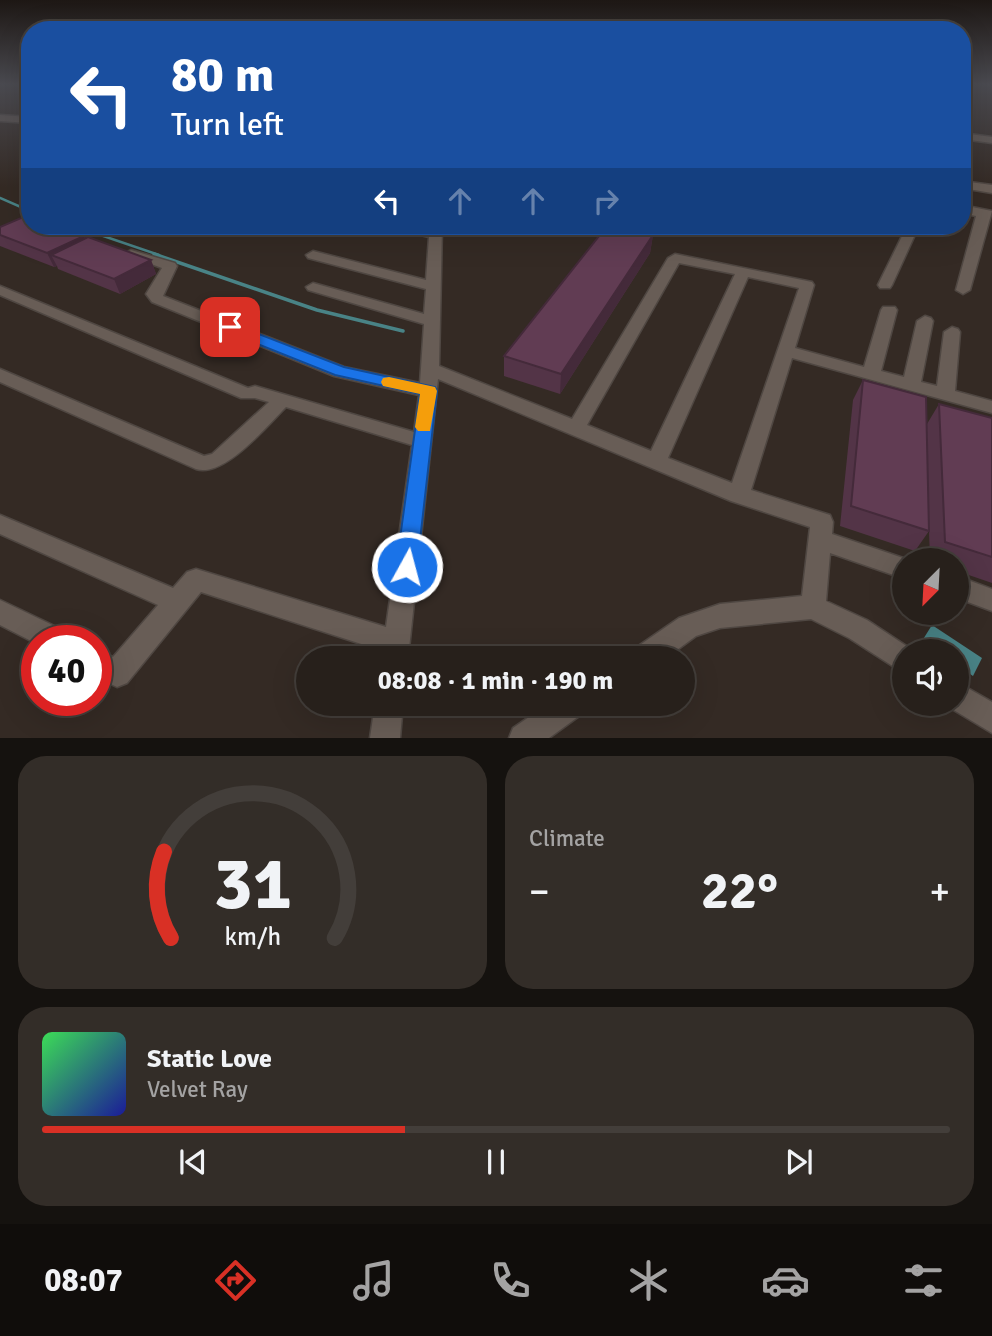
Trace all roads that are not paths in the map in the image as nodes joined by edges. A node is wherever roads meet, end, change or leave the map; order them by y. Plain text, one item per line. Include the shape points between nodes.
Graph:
1 (971, 136) edge
2 (992, 139) edge
3 (971, 186) edge
4 (992, 190) edge
5 (988, 214) edge
6 (436, 235) edge
7 (910, 235) edge
8 (121, 251) edge
9 (313, 255) dead end
10 (743, 272) junction
11 (885, 285) dead end
12 (313, 287) dead end
13 (434, 287) junction
14 (0, 290) edge
15 (963, 290) dead end
16 (889, 310) dead end
17 (432, 321) junction
18 (925, 321) dead end
19 (952, 332) dead end
20 (786, 351) junction
21 (430, 369) junction
22 (871, 374) junction
23 (0, 375) edge
24 (911, 386) junction
25 (429, 391) junction
26 (945, 395) junction
27 (283, 400) junction
28 (992, 407) edge
29 (575, 430) junction
30 (422, 441) junction
31 (656, 462) junction
32 (739, 495) junction
33 (0, 524) edge
34 (819, 539) junction
35 (892, 564) edge
36 (970, 592) edge
37 (992, 600) edge
38 (178, 602) junction
39 (813, 607) junction
40 (0, 612) edge
41 (26, 625) edge
42 (385, 646) edge
43 (396, 646) edge
44 (660, 646) edge
45 (892, 652) edge
46 (112, 670) edge
47 (969, 704) edge
48 (388, 716) edge
49 (554, 716) edge
50 (992, 719) edge
51 (385, 737) edge
52 (523, 737) edge

1 - 2 street
3 - 4 street
5 - 15 street
6 - 13 street
7 - 11 street
8 - 25 street via 170,266 154,294 157,299 340,372
9 - 13 street
10 - 20 street via 807,285
10 - 29 street via 676,258
10 - 31 street
12 - 17 street
13 - 17 street
14 - 27 street via 247,394
16 - 22 street
17 - 21 street
18 - 24 street
19 - 26 street
20 - 22 street
20 - 32 street
21 - 25 street
21 - 29 street
22 - 24 street
23 - 27 street via 203,464 219,459
24 - 26 street
25 - 30 street
26 - 28 street
27 - 30 street
29 - 31 street
30 - 43 street
31 - 32 street
32 - 34 street via 822,522
33 - 38 street
34 - 35 street
34 - 39 street
36 - 37 street
38 - 42 street via 196,580
38 - 46 street via 117,673
39 - 44 street via 720,615 688,627
39 - 45 street
40 - 41 street
47 - 50 street
48 - 51 street
49 - 52 street

